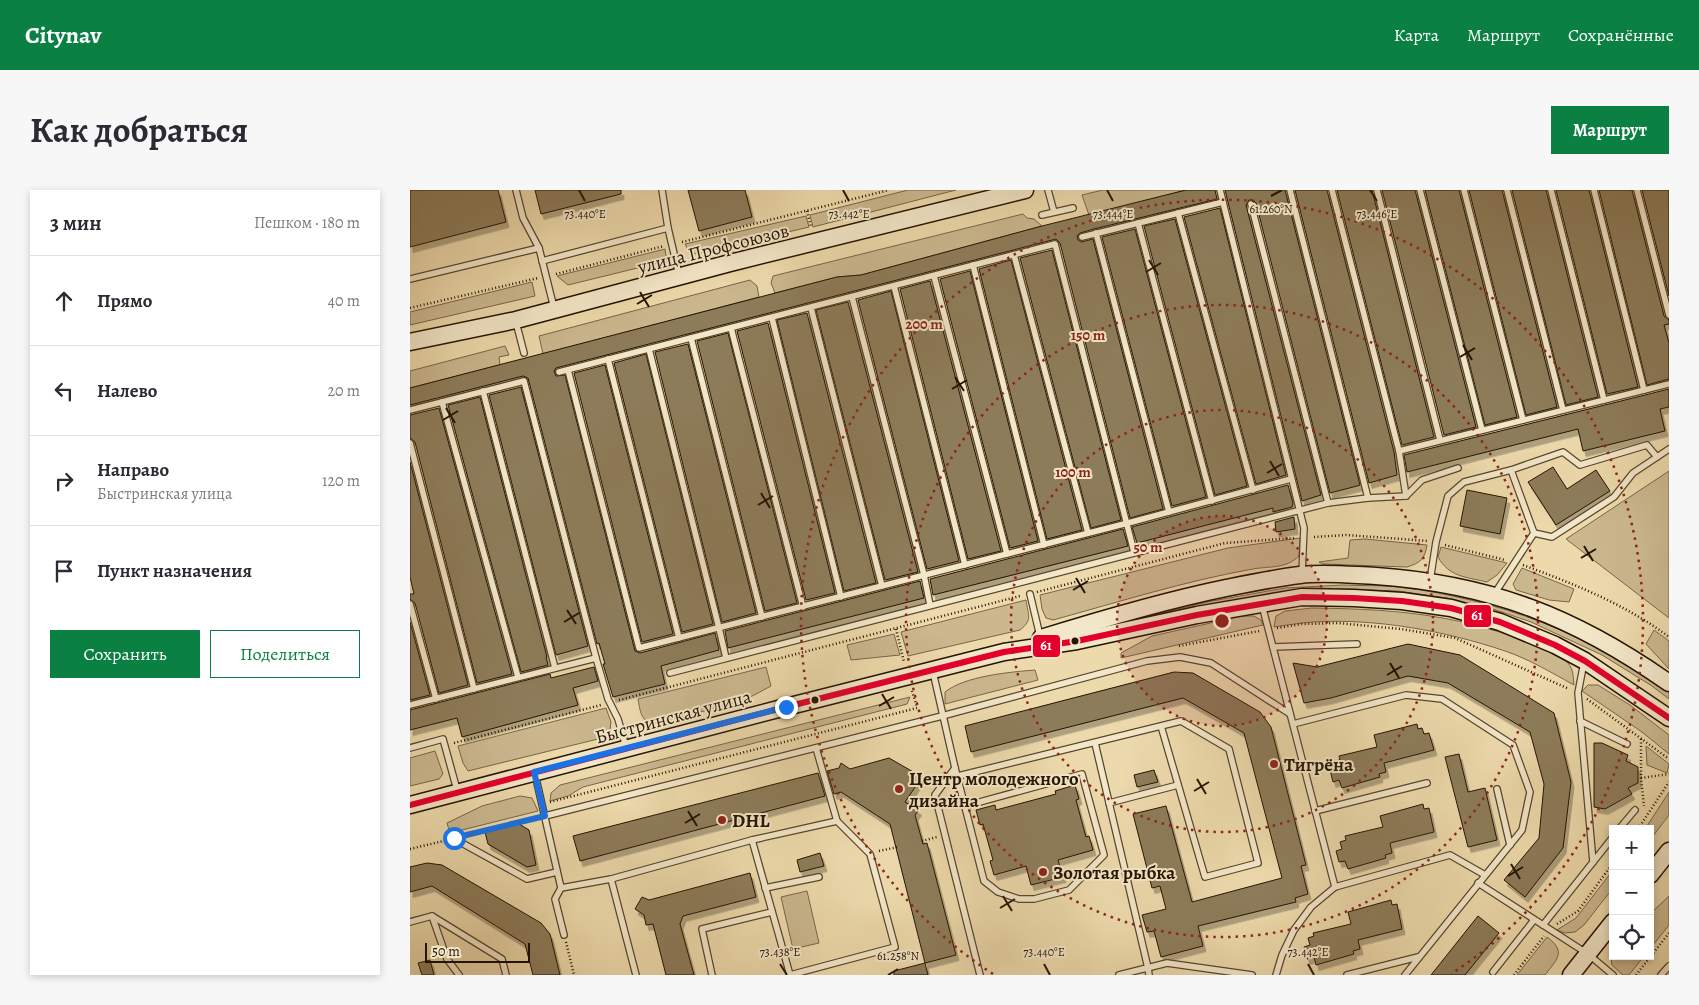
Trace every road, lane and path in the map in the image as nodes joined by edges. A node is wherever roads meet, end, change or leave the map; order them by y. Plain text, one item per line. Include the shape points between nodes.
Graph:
1 (516, 190) edge
2 (662, 190) edge
3 (889, 190) edge
4 (1025, 190) edge
5 (1048, 190) edge
6 (1220, 190) edge
7 (1290, 190) edge
8 (1332, 190) edge
9 (1377, 190) edge
10 (1420, 190) edge
11 (1464, 190) edge
12 (1507, 190) edge
13 (1551, 190) edge
14 (1594, 190) edge
15 (1638, 190) edge
16 (1223, 202) junction
17 (1250, 204) dead end
18 (1073, 208) dead end
19 (807, 211) junction
20 (1054, 212) junction
21 (1178, 213) junction
22 (1042, 215) dead end
23 (1138, 223) junction
24 (811, 227) dead end
25 (668, 228) junction
26 (1096, 234) junction
27 (1082, 237) dead end
28 (672, 244) junction
29 (539, 248) junction
30 (1014, 255) junction
31 (542, 261) junction
32 (973, 265) junction
33 (546, 276) junction
34 (934, 276) junction
35 (680, 277) junction
36 (410, 279) edge
37 (894, 286) junction
38 (852, 297) junction
39 (410, 308) edge
40 (811, 308) junction
41 (554, 310) junction
42 (1669, 315) edge
43 (772, 318) junction
44 (516, 320) junction
45 (731, 328) junction
46 (691, 338) junction
47 (410, 342) edge
48 (648, 349) junction
49 (524, 353) dead end
50 (608, 360) junction
51 (568, 370) junction
52 (559, 372) dead end
53 (1669, 384) edge
54 (1644, 390) junction
55 (483, 391) junction
56 (1604, 400) junction
57 (442, 402) junction
58 (410, 410) edge
59 (1564, 410) junction
60 (1523, 420) junction
61 (1482, 430) junction
62 (1440, 440) junction
63 (410, 443) edge
64 (1669, 449) edge
65 (1398, 451) junction
66 (1657, 457) junction
67 (1458, 468) dead end
68 (1511, 470) junction
69 (1291, 479) junction
70 (1253, 490) junction
71 (1406, 496) junction
72 (1368, 498) junction
73 (1212, 501) junction
74 (1328, 504) junction
75 (1299, 511) junction
76 (1169, 512) junction
77 (1128, 523) junction
78 (1088, 533) junction
79 (1534, 533) junction
80 (1044, 544) junction
81 (1134, 552) junction
82 (1006, 554) junction
83 (965, 565) junction
84 (924, 575) junction
85 (1302, 575) junction
86 (1430, 581) junction
87 (882, 586) junction
88 (1030, 594) dead end
89 (1494, 595) junction
90 (841, 597) junction
91 (1262, 603) junction
92 (410, 604) edge
93 (930, 605) junction
94 (803, 607) junction
95 (762, 617) junction
96 (719, 628) junction
97 (1268, 629) junction
98 (679, 638) junction
99 (1040, 638) junction
100 (1357, 644) dead end
101 (1175, 647) dead end
102 (1273, 647) junction
103 (1004, 652) junction
104 (596, 658) junction
105 (726, 658) junction
106 (1585, 661) junction
107 (555, 668) junction
108 (932, 670) junction
109 (670, 673) dead end
110 (518, 678) junction
111 (1669, 683) edge
112 (474, 689) junction
113 (1578, 693) junction
114 (436, 699) junction
115 (410, 705) edge
116 (917, 708) dead end
117 (1290, 714) junction
118 (942, 716) junction
119 (1669, 718) edge
120 (1580, 721) junction
121 (1293, 724) junction
122 (1161, 726) junction
123 (1641, 738) junction
124 (1095, 743) junction
125 (1627, 744) dead end
126 (410, 748) edge
127 (816, 748) junction
128 (626, 749) junction
129 (1669, 759) edge
130 (955, 768) junction
131 (534, 772) junction
132 (1669, 774) edge
133 (958, 776) junction
134 (1641, 778) junction
135 (1669, 782) edge
136 (1427, 783) dead end
137 (1178, 785) junction
138 (1497, 789) dead end
139 (457, 792) junction
140 (1109, 803) junction
141 (542, 804) junction
142 (410, 805) edge
143 (965, 806) junction
144 (1635, 810) dead end
145 (1315, 811) junction
146 (545, 816) junction
147 (1645, 820) junction
148 (837, 821) junction
149 (1622, 825) edge
150 (1641, 825) edge
151 (945, 835) junction
152 (459, 838) junction
153 (752, 840) junction
154 (922, 841) dead end
155 (1609, 842) edge
156 (1510, 844) junction
157 (898, 847) dead end
158 (410, 849) edge
159 (1669, 851) edge
160 (870, 854) junction
161 (1593, 862) junction
162 (1609, 868) edge
163 (1654, 870) edge
164 (557, 872) junction
165 (1485, 875) junction
166 (819, 877) dead end
167 (611, 879) junction
168 (1478, 883) junction
169 (1335, 887) junction
170 (561, 888) junction
171 (765, 888) junction
172 (772, 912) junction
173 (432, 916) junction
174 (1534, 920) junction
175 (410, 922) edge
176 (1543, 925) junction
177 (1609, 927) edge
178 (1550, 929) junction
179 (1669, 934) edge
180 (564, 935) joint
181 (1588, 954) junction
182 (1418, 957) junction
183 (1669, 966) edge
184 (1148, 968) junction
185 (1493, 972) dead end
186 (1236, 974) edge
187 (459, 975) edge
188 (506, 975) edge
189 (574, 975) edge
190 (636, 975) edge
191 (712, 975) edge
192 (790, 975) edge
193 (980, 975) edge
194 (1119, 975) edge
195 (1148, 975) edge
196 (1252, 975) edge
197 (1276, 975) edge
198 (1348, 975) edge
199 (1404, 975) edge
200 (1514, 975) edge
201 (1571, 975) edge
202 (1613, 975) edge
203 (1636, 975) edge
204 (1662, 975) edge

1 - 29 lane via 523,218
2 - 25 lane
3 - 19 path
4 - 35 main road, улица Профсоюзов
5 - 20 lane
6 - 16 lane
7 - 72 lane
8 - 65 lane
9 - 62 lane
10 - 61 lane
11 - 60 lane
12 - 59 lane
13 - 56 lane
14 - 54 lane
15 - 42 lane
16 - 21 lane
16 - 69 lane
17 - 74 lane
18 - 20 lane
19 - 24 path
19 - 28 path
20 - 22 lane
21 - 23 lane
21 - 70 lane
23 - 26 lane
23 - 73 lane
25 - 28 lane
25 - 31 lane
26 - 27 lane
26 - 76 lane
28 - 33 path
28 - 35 lane
29 - 31 lane
29 - 36 lane
30 - 32 lane
30 - 77 lane via 1055,244
30 - 78 lane
31 - 33 lane
32 - 34 lane
32 - 80 lane
33 - 39 path
33 - 41 lane
34 - 37 lane
34 - 82 lane
35 - 41 main road, улица Профсоюзов
37 - 38 lane
37 - 83 lane
38 - 40 lane
38 - 84 lane
40 - 43 lane
40 - 87 lane
41 - 44 main road, улица Профсоюзов
43 - 45 lane
43 - 90 lane
44 - 47 main road, улица Профсоюзов
44 - 49 lane
45 - 46 lane
45 - 94 lane
46 - 48 lane
46 - 95 lane
48 - 50 lane
48 - 96 lane
50 - 51 lane
50 - 98 lane
51 - 52 lane
51 - 98 lane via 638,648
53 - 54 lane
54 - 56 lane
55 - 57 lane
55 - 104 lane via 524,381
55 - 107 lane
56 - 59 lane
57 - 58 lane
57 - 110 lane
59 - 60 lane
60 - 61 lane
61 - 62 lane
62 - 65 lane
63 - 112 lane
64 - 66 lane
65 - 71 lane
66 - 68 lane via 1647,445 1580,465 1563,452
66 - 79 lane via 1633,473 1614,498 1552,538
67 - 71 lane via 1422,480
68 - 79 lane
68 - 86 lane via 1464,482 1448,496
69 - 70 lane
69 - 75 lane
70 - 73 lane
71 - 72 lane
72 - 74 lane
73 - 76 lane
74 - 75 lane
75 - 81 lane
75 - 85 lane via 1304,528
76 - 77 lane
77 - 78 lane
77 - 81 lane
78 - 80 lane
79 - 89 lane
80 - 82 lane
81 - 93 lane
82 - 83 lane
83 - 84 lane
84 - 87 lane
84 - 93 lane
85 - 86 main road, Быстринская улица via 1360,575
85 - 99 main road, Быстринская улица via 1130,610
86 - 89 main road, Быстринская улица
87 - 90 lane
88 - 99 lane
89 - 111 main road, Быстринская улица via 1530,606 1599,638
90 - 94 lane
91 - 97 lane
91 - 103 main road, Быстринская улица via 1077,641
91 - 106 main road, Быстринская улица via 1302,597 1354,598 1451,608 1500,622 1555,644
92 - 114 lane
93 - 105 lane
94 - 95 lane
95 - 96 lane
96 - 98 lane
96 - 105 lane
97 - 101 path
97 - 102 lane
97 - 113 path via 1338,622 1456,638
99 - 103 main road, Быстринская улица
100 - 102 lane
102 - 117 lane
103 - 108 main road, Быстринская улица
104 - 107 lane
104 - 128 lane
105 - 109 lane
106 - 113 lane
106 - 119 main road, Быстринская улица
107 - 110 lane
108 - 118 lane
108 - 128 main road, Быстринская улица
110 - 112 lane
112 - 114 lane
113 - 120 lane
113 - 123 path
114 - 115 lane
116 - 141 path
117 - 118 lane via 1211,664 1180,657 1147,661
117 - 121 lane
118 - 127 lane
118 - 130 lane
120 - 125 lane
120 - 161 lane
121 - 145 lane
121 - 156 lane via 1406,695 1442,699 1514,746 1530,792 1522,830
122 - 124 lane
122 - 137 lane
122 - 137 lane via 1181,721 1229,749 1258,863 1205,877
123 - 129 path
123 - 134 path
124 - 133 lane
124 - 140 lane
126 - 139 lane via 443,739
127 - 146 lane
127 - 148 lane
128 - 131 main road, Быстринская улица
130 - 133 lane
130 - 151 lane via 935,795
131 - 139 main road, Быстринская улица
131 - 141 lane
132 - 134 path
133 - 143 lane
134 - 147 path
135 - 147 path
136 - 145 lane
137 - 140 lane
138 - 156 lane
139 - 142 main road, Быстринская улица
140 - 184 lane
141 - 146 lane
143 - 143 lane via 984,881 998,892 1019,899 1034,899 1069,890 1104,854 1082,774
144 - 149 lane
145 - 169 lane
146 - 152 path
146 - 164 lane
147 - 150 path
148 - 153 lane
148 - 160 lane
151 - 154 path
151 - 193 lane
152 - 158 path
152 - 164 lane via 527,879
153 - 167 lane
153 - 171 lane
155 - 161 lane
156 - 165 lane
157 - 160 path
159 - 163 main road
160 - 192 lane via 895,947
161 - 176 lane
162 - 178 path via 1578,911
164 - 170 lane
165 - 168 lane
165 - 169 lane via 1450,855
166 - 171 lane
167 - 170 lane
167 - 190 lane
168 - 174 lane
168 - 182 lane
169 - 197 lane via 1311,907 1294,930
170 - 180 lane via 555,899
171 - 172 lane
172 - 191 lane via 702,929
172 - 192 lane
173 - 175 lane
173 - 187 lane via 447,959
173 - 188 lane via 502,959
174 - 176 lane
174 - 185 lane
176 - 178 lane
177 - 181 main road
178 - 181 lane
178 - 200 path
179 - 203 path
180 - 189 path
181 - 201 main road
181 - 202 lane
182 - 198 lane
182 - 199 lane
183 - 204 lane
184 - 186 lane via 1167,963
184 - 194 lane
184 - 195 lane
186 - 196 lane

